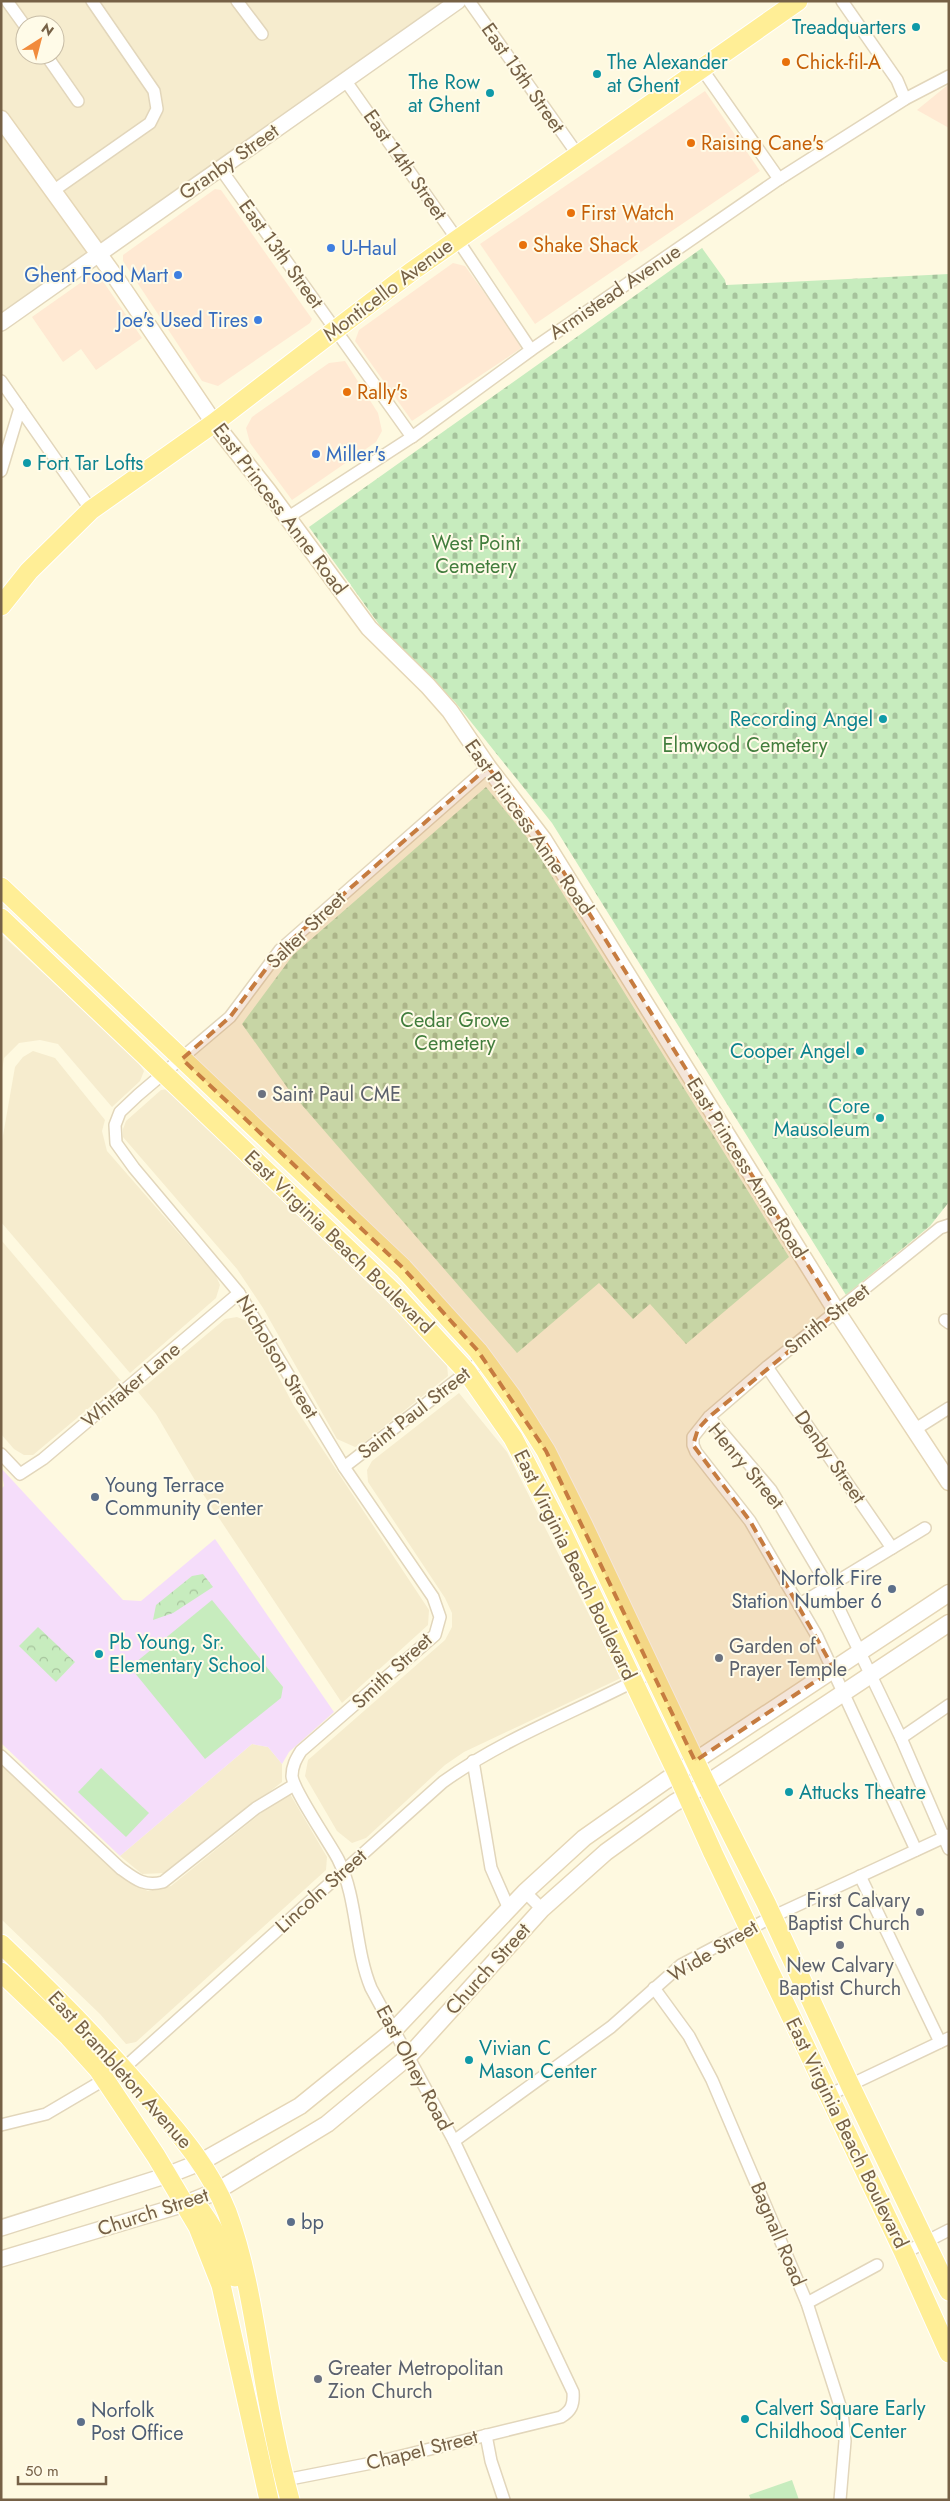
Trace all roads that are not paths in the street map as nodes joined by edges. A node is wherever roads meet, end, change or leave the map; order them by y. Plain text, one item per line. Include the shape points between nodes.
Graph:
1 (7, 1) edge
2 (237, 1) edge
3 (458, 1) edge
4 (469, 1) edge
5 (798, 1) edge
6 (842, 1) edge
7 (107, 2) edge
8 (94, 4) edge
9 (17, 15) edge
10 (262, 34) dead end
11 (53, 65) edge
12 (702, 69) junction
13 (949, 76) edge
14 (345, 80) junction
15 (905, 100) junction
16 (78, 101) dead end
17 (1, 118) edge
18 (578, 155) junction
19 (220, 168) junction
20 (779, 180) junction
21 (53, 191) junction
22 (457, 239) junction
23 (98, 254) junction
24 (1, 322) edge
25 (335, 329) junction
26 (530, 350) junction
27 (1, 381) edge
28 (20, 408) junction
29 (214, 423) junction
30 (412, 437) junction
31 (1, 471) edge
32 (91, 510) junction
33 (287, 518) junction
34 (1, 606) edge
35 (488, 766) junction
36 (1, 887) edge
37 (1, 918) edge
38 (182, 1059) junction
39 (164, 1075) junction
40 (115, 1125) joint
41 (338, 1207) junction
42 (324, 1223) junction
43 (949, 1225) edge
44 (239, 1293) junction
45 (837, 1312) junction
46 (484, 1359) junction
47 (767, 1366) junction
48 (467, 1372) junction
49 (949, 1408) edge
50 (709, 1417) junction
51 (914, 1430) junction
52 (1, 1454) edge
53 (344, 1467) junction
54 (949, 1482) edge
55 (925, 1528) dead end
56 (892, 1548) junction
57 (829, 1588) junction
58 (949, 1593) edge
59 (433, 1597) joint
60 (800, 1604) junction
61 (949, 1623) edge
62 (633, 1631) junction
63 (614, 1640) junction
64 (860, 1652) junction
65 (834, 1669) junction
66 (652, 1672) junction
67 (871, 1674) junction
68 (633, 1682) junction
69 (844, 1692) junction
70 (949, 1705) edge
71 (901, 1738) junction
72 (1, 1756) edge
73 (473, 1761) junction
74 (695, 1761) junction
75 (677, 1773) junction
76 (706, 1784) junction
77 (294, 1785) junction
78 (687, 1795) junction
79 (946, 1836) edge
80 (949, 1849) edge
81 (916, 1850) junction
82 (343, 1872) junction
83 (860, 1876) junction
84 (525, 1892) junction
85 (509, 1909) junction
86 (542, 1909) junction
87 (772, 1917) junction
88 (749, 1928) junction
89 (1, 1944) edge
90 (1, 1972) edge
91 (654, 1988) junction
92 (394, 2030) junction
93 (944, 2040) edge
94 (409, 2056) junction
95 (124, 2068) junction
96 (105, 2079) junction
97 (850, 2085) junction
98 (828, 2095) junction
99 (1, 2125) edge
100 (454, 2141) junction
101 (196, 2164) junction
102 (168, 2175) junction
103 (217, 2190) junction
104 (189, 2202) junction
105 (1, 2228) edge
106 (949, 2230) edge
107 (925, 2242) junction
108 (904, 2253) junction
109 (1, 2259) edge
110 (877, 2265) dead end
111 (949, 2292) edge
112 (807, 2303) junction
113 (252, 2307) junction
114 (949, 2353) edge
115 (573, 2405) joint
116 (486, 2435) junction
117 (286, 2480) junction
118 (268, 2492) edge
119 (290, 2500) edge
120 (504, 2500) edge
121 (840, 2500) edge

1 - 9 street
2 - 10 street
3 - 14 street, Granby Street
4 - 18 street, East 15th Street
5 - 12 main road, Monticello Avenue
6 - 15 street via 897,80
7 - 8 street
8 - 21 street via 154,91 158,109 150,123
11 - 16 street
12 - 18 main road, Monticello Avenue
12 - 20 street
13 - 15 street, Armistead Avenue
14 - 19 street, Granby Street
14 - 22 street, East 14th Street
15 - 20 street, Armistead Avenue
17 - 21 main road, East Princess Anne Road
18 - 22 main road, Monticello Avenue
19 - 23 street, Granby Street
19 - 25 street, East 13th Street
20 - 26 street, Armistead Avenue
21 - 23 main road, East Princess Anne Road
22 - 25 main road, Monticello Avenue
22 - 26 street, East 14th Street
23 - 24 street, Granby Street
23 - 29 main road, East Princess Anne Road
25 - 29 main road, Monticello Avenue
25 - 30 street, East 13th Street
26 - 30 street, Armistead Avenue
27 - 28 street
28 - 31 street
28 - 32 street
29 - 32 main road, Monticello Avenue
29 - 33 main road, East Princess Anne Road
30 - 33 street, Armistead Avenue
32 - 34 main road, Monticello Avenue via 29,571
33 - 35 main road, East Princess Anne Road via 369,628 444,705
35 - 38 street, Salter Street via 280,950 230,1017
35 - 45 main road, East Princess Anne Road via 542,838
36 - 38 main road, East Virginia Beach Boulevard
37 - 39 main road, East Virginia Beach Boulevard
38 - 39 street, Salter Street
38 - 41 main road, East Virginia Beach Boulevard
39 - 40 street, Salter Street via 120,1112
39 - 42 main road, East Virginia Beach Boulevard
40 - 44 street, Nicholson Street via 116,1143 134,1168
41 - 42 main road
41 - 46 main road, East Virginia Beach Boulevard via 410,1275
42 - 48 main road, East Virginia Beach Boulevard
43 - 45 street, Smith Street via 940,1228
44 - 52 street, Whitaker Lane via 43,1459 20,1474
44 - 53 street, Nicholson Street
45 - 47 street, Smith Street
45 - 51 main road, East Princess Anne Road
46 - 48 street, Saint Paul Street
46 - 62 main road, East Virginia Beach Boulevard via 546,1451
47 - 50 street, Smith Street
47 - 56 street, Denby Street
48 - 53 street, Saint Paul Street
48 - 63 main road, East Virginia Beach Boulevard via 513,1438
49 - 51 street
50 - 57 street, Henry Street via 771,1490
50 - 60 street, Henry Street via 693,1437 696,1452 750,1521
51 - 54 main road, East Princess Anne Road
53 - 59 street, Nicholson Street
55 - 56 street
56 - 57 street
57 - 60 street
57 - 64 street, Henry Street
58 - 64 main road, Church Street
59 - 77 street, Smith Street via 440,1617 435,1634 301,1751 292,1769
60 - 65 street, Henry Street
61 - 67 main road, Church Street
62 - 63 main road
62 - 66 main road, East Virginia Beach Boulevard
63 - 68 main road, East Virginia Beach Boulevard
64 - 65 main road, Church Street
64 - 67 street, Henry Street
65 - 69 street, Henry Street
65 - 74 main road, Church Street
66 - 68 street, Lincoln Street
66 - 74 main road, East Virginia Beach Boulevard
67 - 69 main road, Church Street
67 - 71 street, Henry Street
68 - 73 street, Lincoln Street
68 - 75 main road, East Virginia Beach Boulevard
69 - 76 main road, Church Street
69 - 81 street, Henry Street
70 - 71 street
71 - 79 street, Henry Street
72 - 77 street via 120,1868 146,1884 164,1882 256,1808
73 - 82 street, Lincoln Street via 443,1782
73 - 85 street via 491,1868
74 - 75 main road, Church Street
74 - 76 main road, East Virginia Beach Boulevard
75 - 78 main road, East Virginia Beach Boulevard
75 - 84 main road, Church Street via 584,1838
76 - 78 main road, Church Street
76 - 87 main road, East Virginia Beach Boulevard
77 - 82 street, East Olney Road
78 - 86 main road, Church Street via 606,1852
78 - 88 main road, East Virginia Beach Boulevard
79 - 80 street, Henry Street
79 - 81 street, Wide Street
81 - 83 street, Wide Street
82 - 92 street, East Olney Road via 363,1969
82 - 95 street, Lincoln Street
83 - 87 street, Wide Street
83 - 93 street
84 - 85 main road, Church Street
84 - 86 street
85 - 92 main road, Church Street
86 - 94 main road, Church Street
87 - 88 street, Wide Street
87 - 97 main road, East Virginia Beach Boulevard
88 - 91 street, Wide Street via 681,1965
88 - 98 main road, East Virginia Beach Boulevard
89 - 95 main road, East Brambleton Avenue via 85,2024
90 - 96 main road, East Brambleton Avenue via 69,2037
91 - 100 street, Wide Street via 611,2028
91 - 112 street, Bagnall Road via 689,2036 712,2080
92 - 94 street, East Olney Road
92 - 101 main road, Church Street via 300,2106
93 - 97 street
94 - 100 street, East Olney Road
94 - 103 main road, Church Street via 327,2124
95 - 96 street, Lincoln Street
95 - 101 main road, East Brambleton Avenue
96 - 99 street, Lincoln Street via 46,2114
96 - 101 main road via 136,2102
96 - 102 main road, East Brambleton Avenue
97 - 98 street
97 - 107 main road, East Virginia Beach Boulevard
98 - 108 main road, East Virginia Beach Boulevard
100 - 115 street, East Olney Road via 574,2392
101 - 102 main road, Church Street
101 - 103 main road, East Brambleton Avenue
102 - 104 main road, East Brambleton Avenue
102 - 105 street, Church Street
103 - 104 main road, Church Street
103 - 113 main road, East Brambleton Avenue via 233,2232
104 - 109 street, Church Street
104 - 113 main road via 210,2222 222,2242 239,2288
104 - 118 main road, East Brambleton Avenue via 221,2285
106 - 107 street
107 - 108 street
107 - 111 main road, East Virginia Beach Boulevard
108 - 114 main road, East Virginia Beach Boulevard
110 - 112 street
112 - 121 street, Bagnall Road via 842,2412 845,2441
113 - 117 main road, East Brambleton Avenue
115 - 116 street, Chapel Street via 561,2417
116 - 117 street, Chapel Street
116 - 120 street
117 - 118 street, Chapel Street
117 - 119 main road, East Brambleton Avenue

